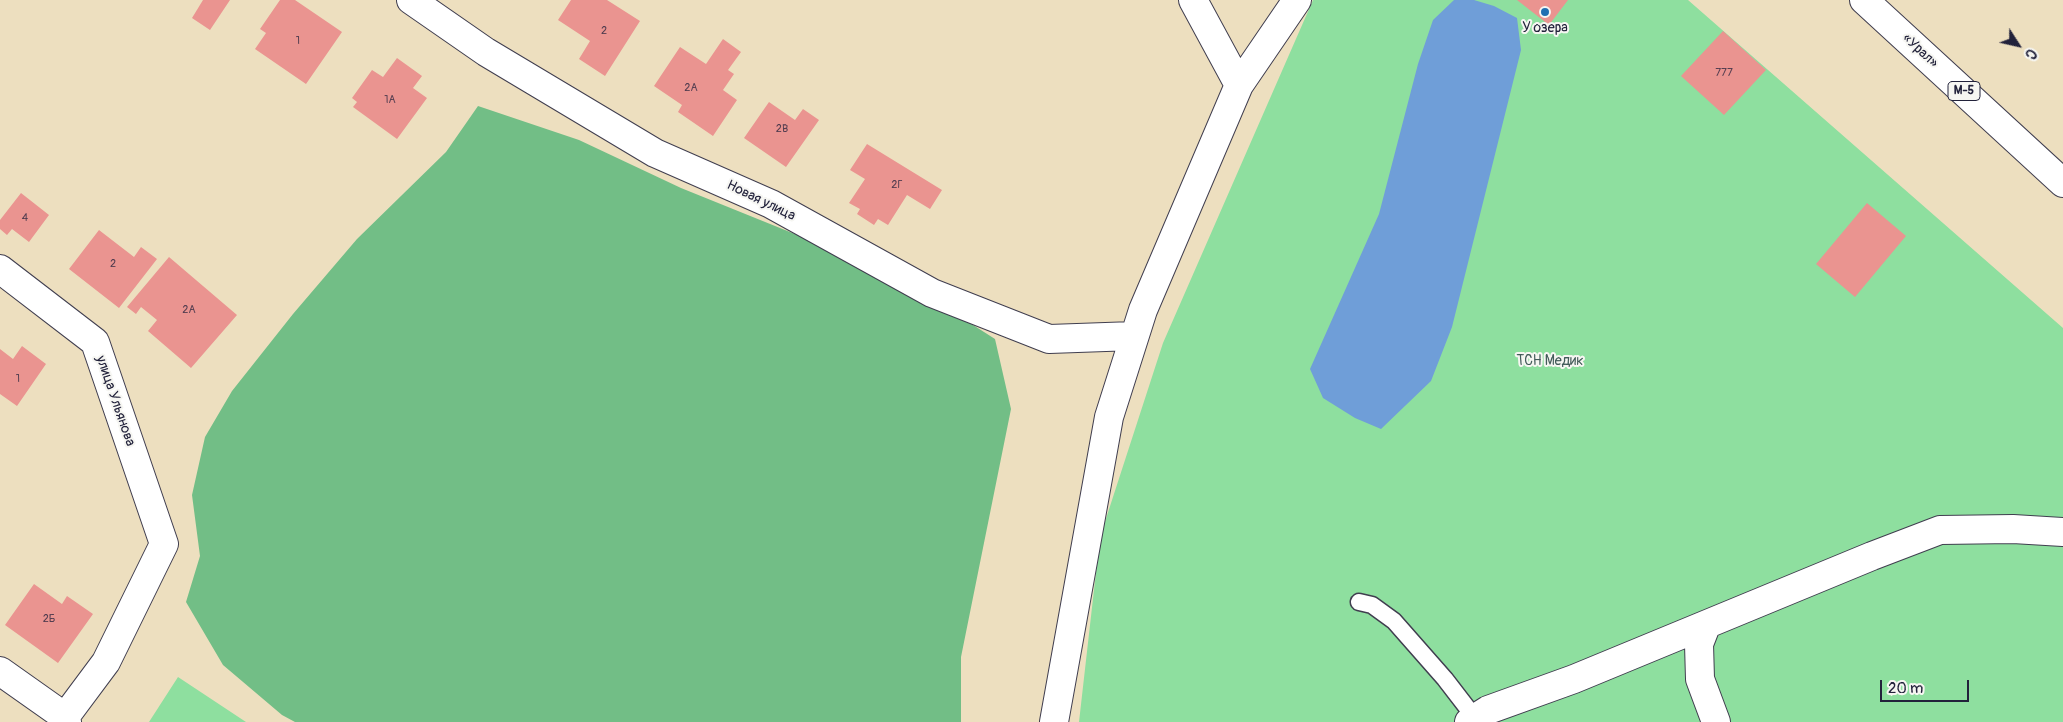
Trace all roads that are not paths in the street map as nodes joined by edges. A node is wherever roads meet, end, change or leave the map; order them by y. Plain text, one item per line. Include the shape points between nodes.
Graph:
1 (411, 0) edge
2 (1193, 0) edge
3 (1297, 0) edge
4 (1864, 0) edge
5 (1239, 85) junction
6 (2063, 183) edge
7 (0, 269) edge
8 (1134, 336) junction
9 (2063, 532) edge
10 (1359, 602) dead end
11 (1706, 626) junction
12 (0, 671) edge
13 (66, 720) edge
14 (1474, 721) edge
15 (1054, 722) edge
16 (1716, 722) edge

1 - 8 main road, Новая улица via 486,52 655,153 771,204 932,293 1049,339
2 - 5 main road
3 - 5 main road
4 - 6 main road, «Урал» / М-5
5 - 8 main road
7 - 13 main road, улица Ульянова via 95,342 164,544 106,662
8 - 15 main road via 1109,417
9 - 11 main road via 1940,530
10 - 14 lane via 1372,605 1394,621 1445,680
11 - 14 main road via 1488,710
11 - 16 main road via 1699,644 1700,679
12 - 13 main road

